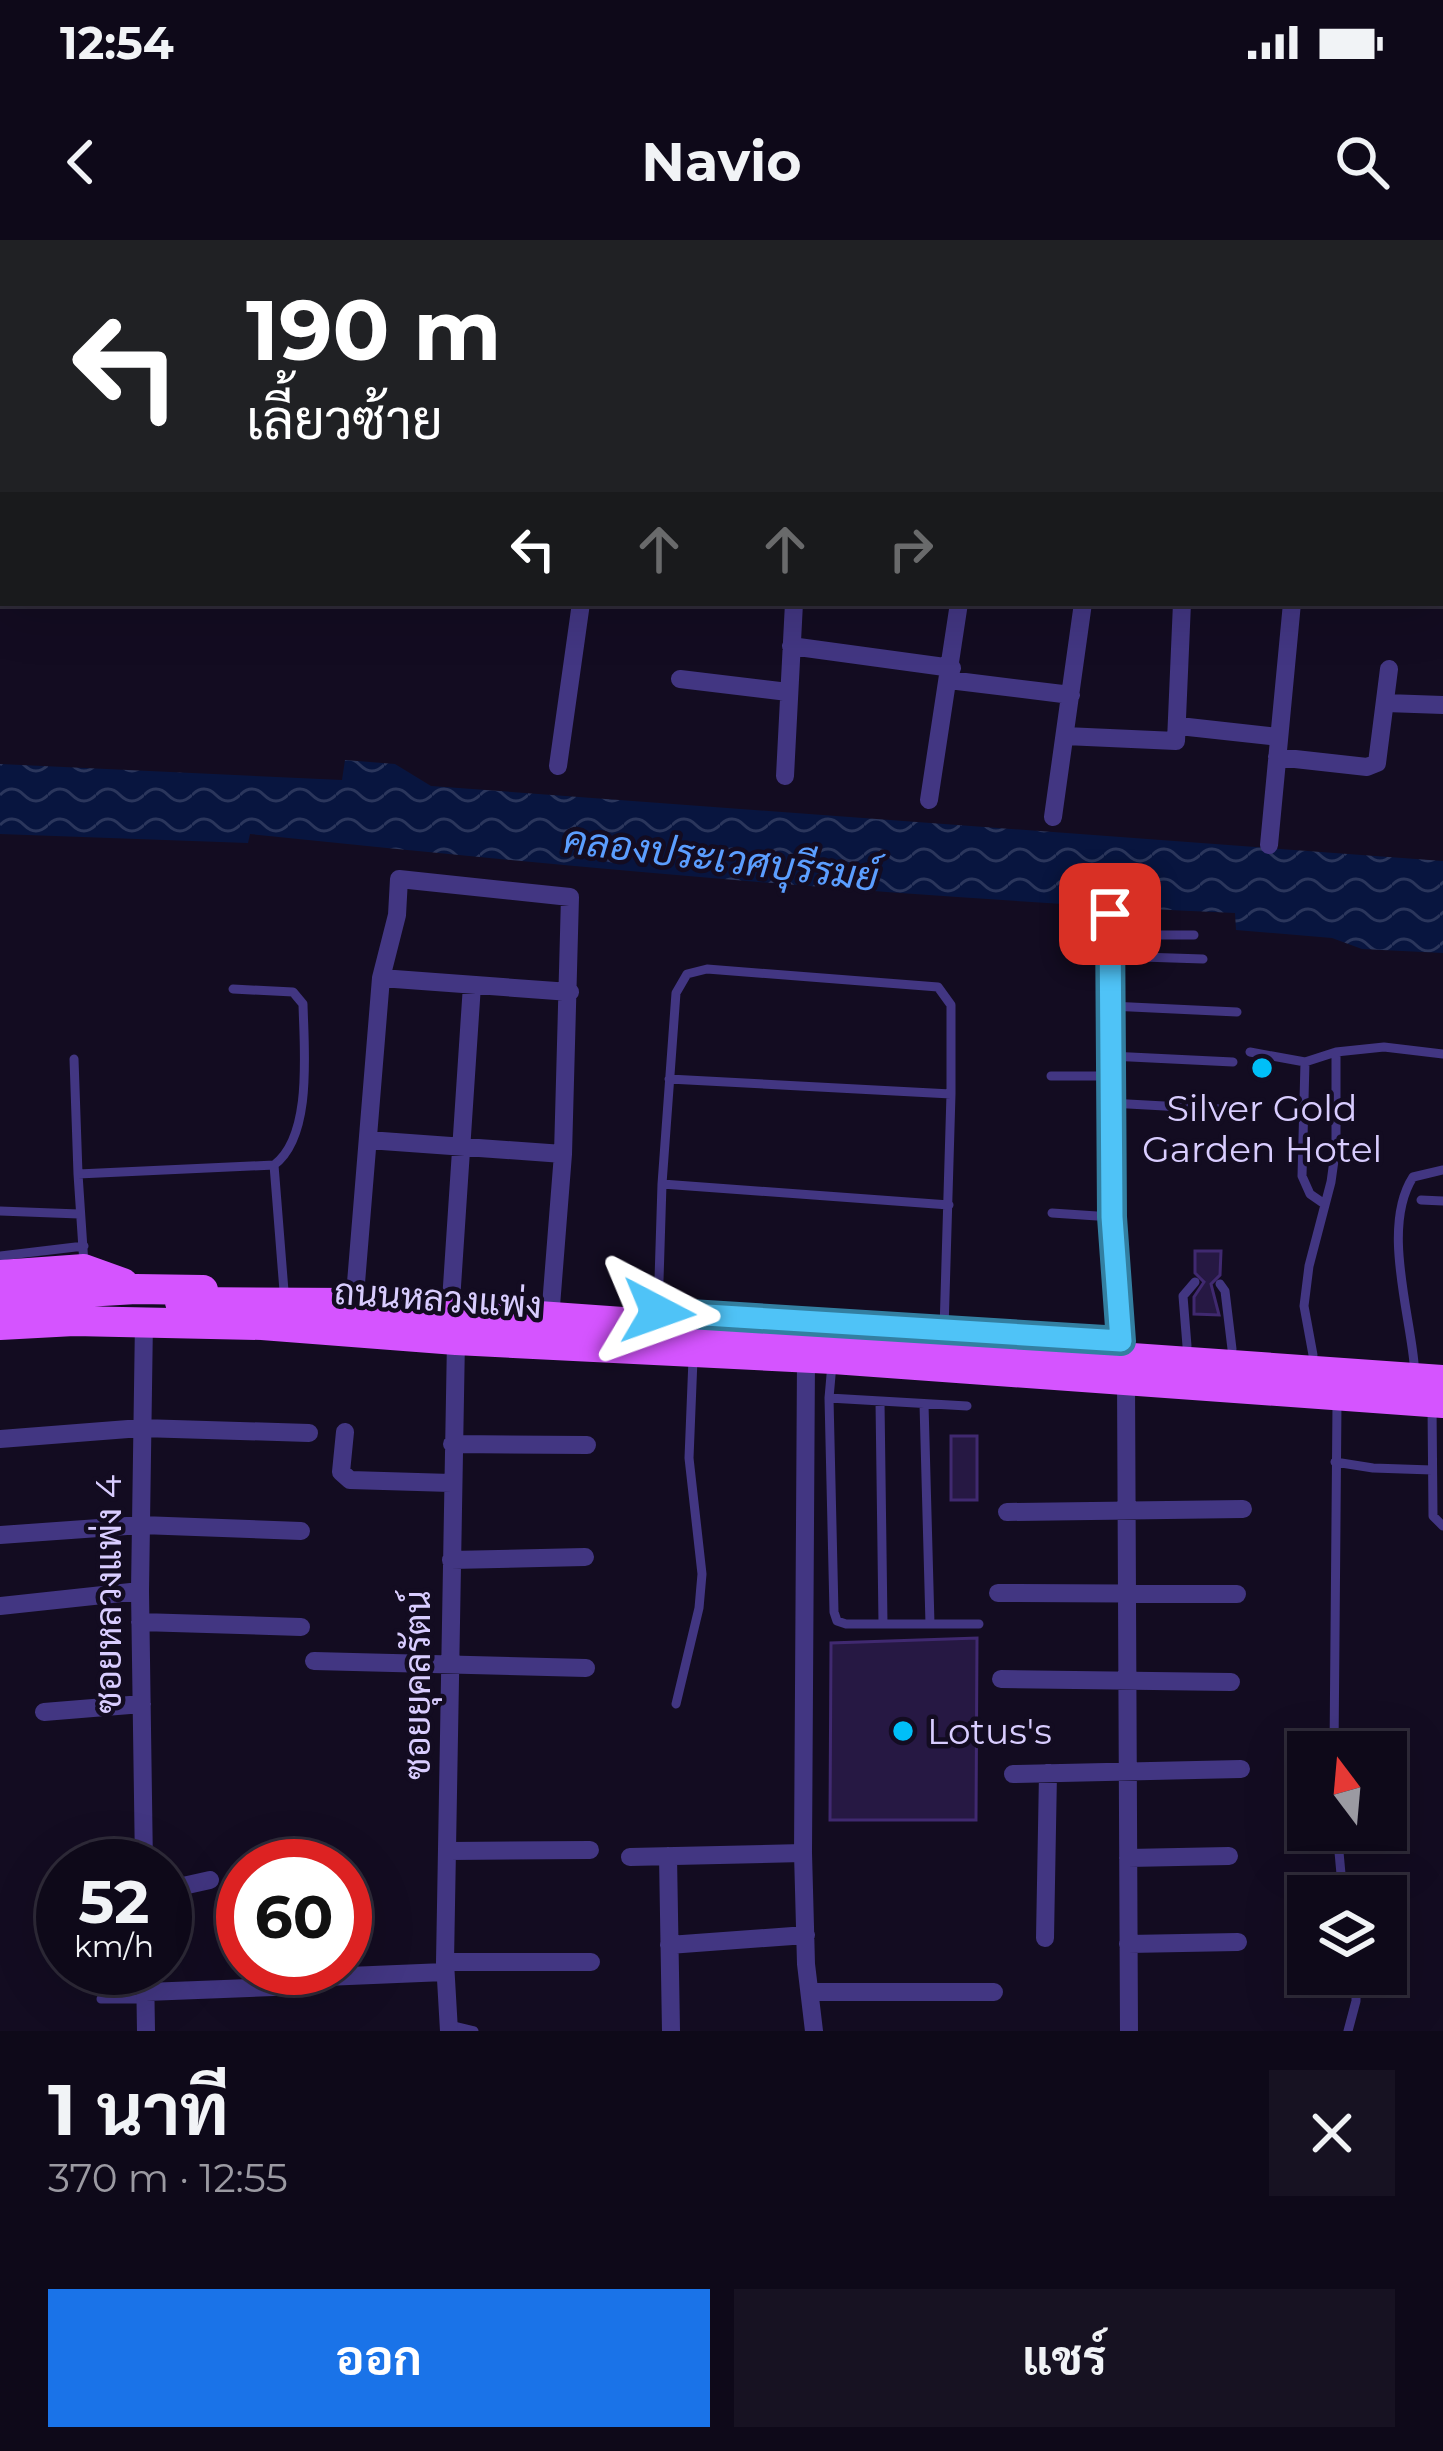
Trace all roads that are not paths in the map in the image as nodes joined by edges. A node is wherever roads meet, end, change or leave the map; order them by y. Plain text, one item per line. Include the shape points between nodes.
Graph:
1 (581, 606) edge
2 (794, 606) edge
3 (959, 606) edge
4 (1083, 606) edge
5 (1182, 606) edge
6 (1292, 606) edge
7 (791, 646) junction
8 (1389, 669) dead end
9 (951, 674) junction
10 (680, 679) dead end
11 (788, 692) junction
12 (1071, 695) junction
13 (1386, 703) junction
14 (1443, 705) edge
15 (1179, 726) junction
16 (1065, 736) junction
17 (1278, 747) junction
18 (558, 766) dead end
19 (785, 776) dead end
20 (929, 800) dead end
21 (1052, 817) dead end
22 (1269, 845) dead end
23 (1110, 914) dead end
24 (1194, 935) dead end
25 (1117, 955) junction
26 (1203, 958) dead end
27 (381, 978) junction
28 (472, 986) junction
29 (232, 989) dead end
30 (570, 992) junction
31 (1110, 1006) junction
32 (1237, 1012) dead end
33 (1250, 1052) dead end
34 (1336, 1052) junction
35 (1443, 1054) edge
36 (1110, 1056) junction
37 (74, 1059) dead end
38 (1233, 1062) dead end
39 (1305, 1062) junction
40 (1051, 1076) dead end
41 (1109, 1076) junction
42 (669, 1079) junction
43 (951, 1094) junction
44 (1110, 1103) junction
45 (1237, 1109) dead end
46 (368, 1140) junction
47 (464, 1146) junction
48 (563, 1154) junction
49 (274, 1166) junction
50 (1443, 1170) edge
51 (78, 1174) junction
52 (662, 1184) junction
53 (1421, 1200) dead end
54 (1443, 1201) edge
55 (1323, 1203) junction
56 (949, 1205) junction
57 (0, 1211) edge
58 (1052, 1213) dead end
59 (79, 1214) junction
60 (1112, 1217) junction
61 (0, 1256) edge
62 (0, 1276) edge
63 (79, 1282) junction
64 (1195, 1282) dead end
65 (1220, 1283) dead end
66 (284, 1291) junction
67 (355, 1295) junction
68 (0, 1297) edge
69 (452, 1301) junction
70 (551, 1306) junction
71 (0, 1310) edge
72 (658, 1312) junction
73 (143, 1321) junction
74 (0, 1325) edge
75 (944, 1330) junction
76 (0, 1339) edge
77 (456, 1340) junction
78 (1121, 1341) junction
79 (1187, 1346) junction
80 (1232, 1349) junction
81 (694, 1354) junction
82 (819, 1359) junction
83 (1428, 1364) edge
84 (1309, 1367) junction
85 (1126, 1380) junction
86 (1337, 1394) junction
87 (1440, 1394) edge
88 (829, 1398) junction
89 (880, 1401) junction
90 (924, 1404) junction
91 (967, 1406) dead end
92 (141, 1428) junction
93 (345, 1432) dead end
94 (309, 1433) dead end
95 (0, 1439) edge
96 (452, 1444) junction
97 (587, 1445) dead end
98 (1335, 1462) junction
99 (1432, 1470) junction
100 (451, 1484) junction
101 (1244, 1509) dead end
102 (1125, 1510) junction
103 (1007, 1512) dead end
104 (141, 1525) junction
105 (1443, 1526) edge
106 (301, 1531) dead end
107 (0, 1535) edge
108 (585, 1557) dead end
109 (451, 1560) junction
110 (140, 1592) junction
111 (998, 1593) dead end
112 (1126, 1593) junction
113 (1237, 1594) dead end
114 (0, 1606) edge
115 (140, 1622) junction
116 (884, 1624) junction
117 (930, 1624) junction
118 (979, 1624) dead end
119 (301, 1627) dead end
120 (314, 1661) dead end
121 (450, 1667) junction
122 (586, 1668) dead end
123 (1001, 1679) dead end
124 (1126, 1680) junction
125 (1232, 1682) dead end
126 (142, 1705) junction
127 (676, 1705) dead end
128 (44, 1712) dead end
129 (1334, 1731) edge
130 (1241, 1769) dead end
131 (1127, 1772) junction
132 (1048, 1773) junction
133 (1013, 1774) dead end
134 (144, 1839) edge
135 (590, 1850) dead end
136 (448, 1852) junction
137 (802, 1853) junction
138 (668, 1856) junction
139 (1229, 1856) dead end
140 (630, 1857) dead end
141 (1128, 1858) junction
142 (210, 1880) dead end
143 (192, 1884) edge
144 (806, 1935) junction
145 (1046, 1938) dead end
146 (1238, 1942) dead end
147 (1128, 1944) junction
148 (669, 1945) junction
149 (591, 1962) dead end
150 (445, 1967) junction
151 (372, 1973) edge
152 (810, 1992) junction
153 (994, 1992) dead end
154 (146, 1995) joint
155 (1356, 1995) edge
156 (100, 1999) dead end
157 (449, 2028) edge
158 (146, 2031) edge
159 (475, 2031) edge
160 (671, 2031) edge
161 (814, 2031) edge
162 (1129, 2031) edge
163 (1348, 2031) edge

1 - 18 street
2 - 7 street
3 - 9 street
4 - 12 street
5 - 15 street
6 - 17 street
7 - 9 street
7 - 11 street
8 - 13 street
9 - 12 street
9 - 20 street
10 - 11 street
11 - 19 street
12 - 16 street
13 - 14 street
13 - 17 street via 1373,766
15 - 16 street via 1171,743
15 - 17 street
16 - 21 street
17 - 22 street
23 - 25 street
24 - 25 lane via 1138,935
25 - 26 lane
25 - 31 street
27 - 28 street
27 - 30 street via 399,879 571,897
27 - 46 street
28 - 30 street
28 - 47 street
29 - 49 lane via 293,992 303,1004 301,1118
30 - 48 street
31 - 32 lane
31 - 36 street
33 - 39 lane
34 - 35 lane
34 - 39 lane
34 - 55 lane via 1336,1146
36 - 38 lane
36 - 41 street
37 - 51 lane
39 - 55 lane via 1302,1176
40 - 41 lane
41 - 44 street
42 - 43 lane
42 - 43 lane via 676,993 687,974 707,969 938,987 951,1005
42 - 52 lane
43 - 56 lane
44 - 45 lane
44 - 60 street
46 - 47 street
46 - 67 street
47 - 48 street
47 - 69 street
48 - 70 street
49 - 51 lane
49 - 66 lane
50 - 83 lane via 1413,1177 1399,1210 1401,1298
51 - 59 lane
52 - 56 lane
52 - 72 lane
53 - 54 lane
55 - 84 lane via 1304,1306
56 - 75 lane
57 - 59 lane
58 - 60 lane
59 - 63 lane
60 - 78 street
61 - 63 lane
62 - 63 main road
63 - 66 main road, ถนนหลวงแพ่ง
63 - 68 main road
63 - 73 main road, ถนนหลวงแพ่ง
63 - 74 main road
64 - 79 lane via 1183,1296
65 - 80 lane
66 - 67 main road, ถนนหลวงแพ่ง
67 - 69 main road, ถนนหลวงแพ่ง
69 - 70 main road, ถนนหลวงแพ่ง
70 - 72 main road, ถนนหลวงแพ่ง
71 - 84 main road via 190,1312 665,1343
71 - 87 main road via 74,1302 355,1304
72 - 75 main road, ถนนหลวงแพ่ง
73 - 76 main road
73 - 77 main road, ถนนหลวงแพ่ง
73 - 92 street, ซอยหลวงแพ่ง 4
75 - 78 main road, ถนนหลวงแพ่ง
77 - 81 main road, ถนนหลวงแพ่ง
77 - 96 street, ซอยยุคลรัตน์
78 - 79 main road, ถนนหลวงแพ่ง
79 - 80 main road, ถนนหลวงแพ่ง
80 - 84 main road, ถนนหลวงแพ่ง
81 - 82 main road, ถนนหลวงแพ่ง
81 - 127 lane via 689,1458 702,1574
82 - 85 main road, ถนนหลวงแพ่ง
82 - 88 lane
82 - 137 street
83 - 84 main road, ถนนหลวงแพ่ง
84 - 87 main road
85 - 86 main road, ถนนหลวงแพ่ง
85 - 102 street
86 - 87 main road, ถนนหลวงแพ่ง
86 - 98 lane
87 - 99 lane
88 - 89 lane
88 - 116 lane via 833,1612 846,1624
89 - 90 lane
89 - 116 lane
90 - 91 lane
90 - 117 lane
92 - 94 street
92 - 95 street
92 - 104 street, ซอยหลวงแพ่ง 4
93 - 100 street via 341,1472 350,1480
96 - 97 street
96 - 100 street, ซอยยุคลรัตน์
98 - 99 lane
98 - 129 lane
99 - 105 lane via 1433,1516
100 - 109 street, ซอยยุคลรัตน์
101 - 102 street
102 - 103 street
102 - 112 street
104 - 106 street
104 - 107 street
104 - 110 street, ซอยหลวงแพ่ง 4
108 - 109 street
109 - 121 street, ซอยยุคลรัตน์
110 - 114 street
110 - 115 street, ซอยหลวงแพ่ง 4
111 - 112 street
112 - 113 street
112 - 124 street
115 - 119 street
115 - 126 street, ซอยหลวงแพ่ง 4
116 - 117 lane
117 - 118 lane
120 - 121 street
121 - 122 street
121 - 136 street, ซอยยุคลรัตน์
123 - 124 street
124 - 125 street
124 - 131 street
126 - 128 street
126 - 134 street, ซอยหลวงแพ่ง 4
130 - 131 street
131 - 132 street
131 - 141 street
132 - 133 street
132 - 145 street
135 - 136 street
136 - 150 street, ซอยยุคลรัตน์
137 - 138 street
137 - 144 street
138 - 140 street
138 - 148 street
139 - 141 street
141 - 147 street
142 - 143 street
144 - 148 street
144 - 152 street
146 - 147 street
147 - 162 street
148 - 160 street
149 - 150 street
150 - 151 street
150 - 157 street, ซอยยุคลรัตน์
152 - 153 street
152 - 161 street
154 - 156 lane
154 - 158 street
155 - 163 lane
157 - 159 lane

